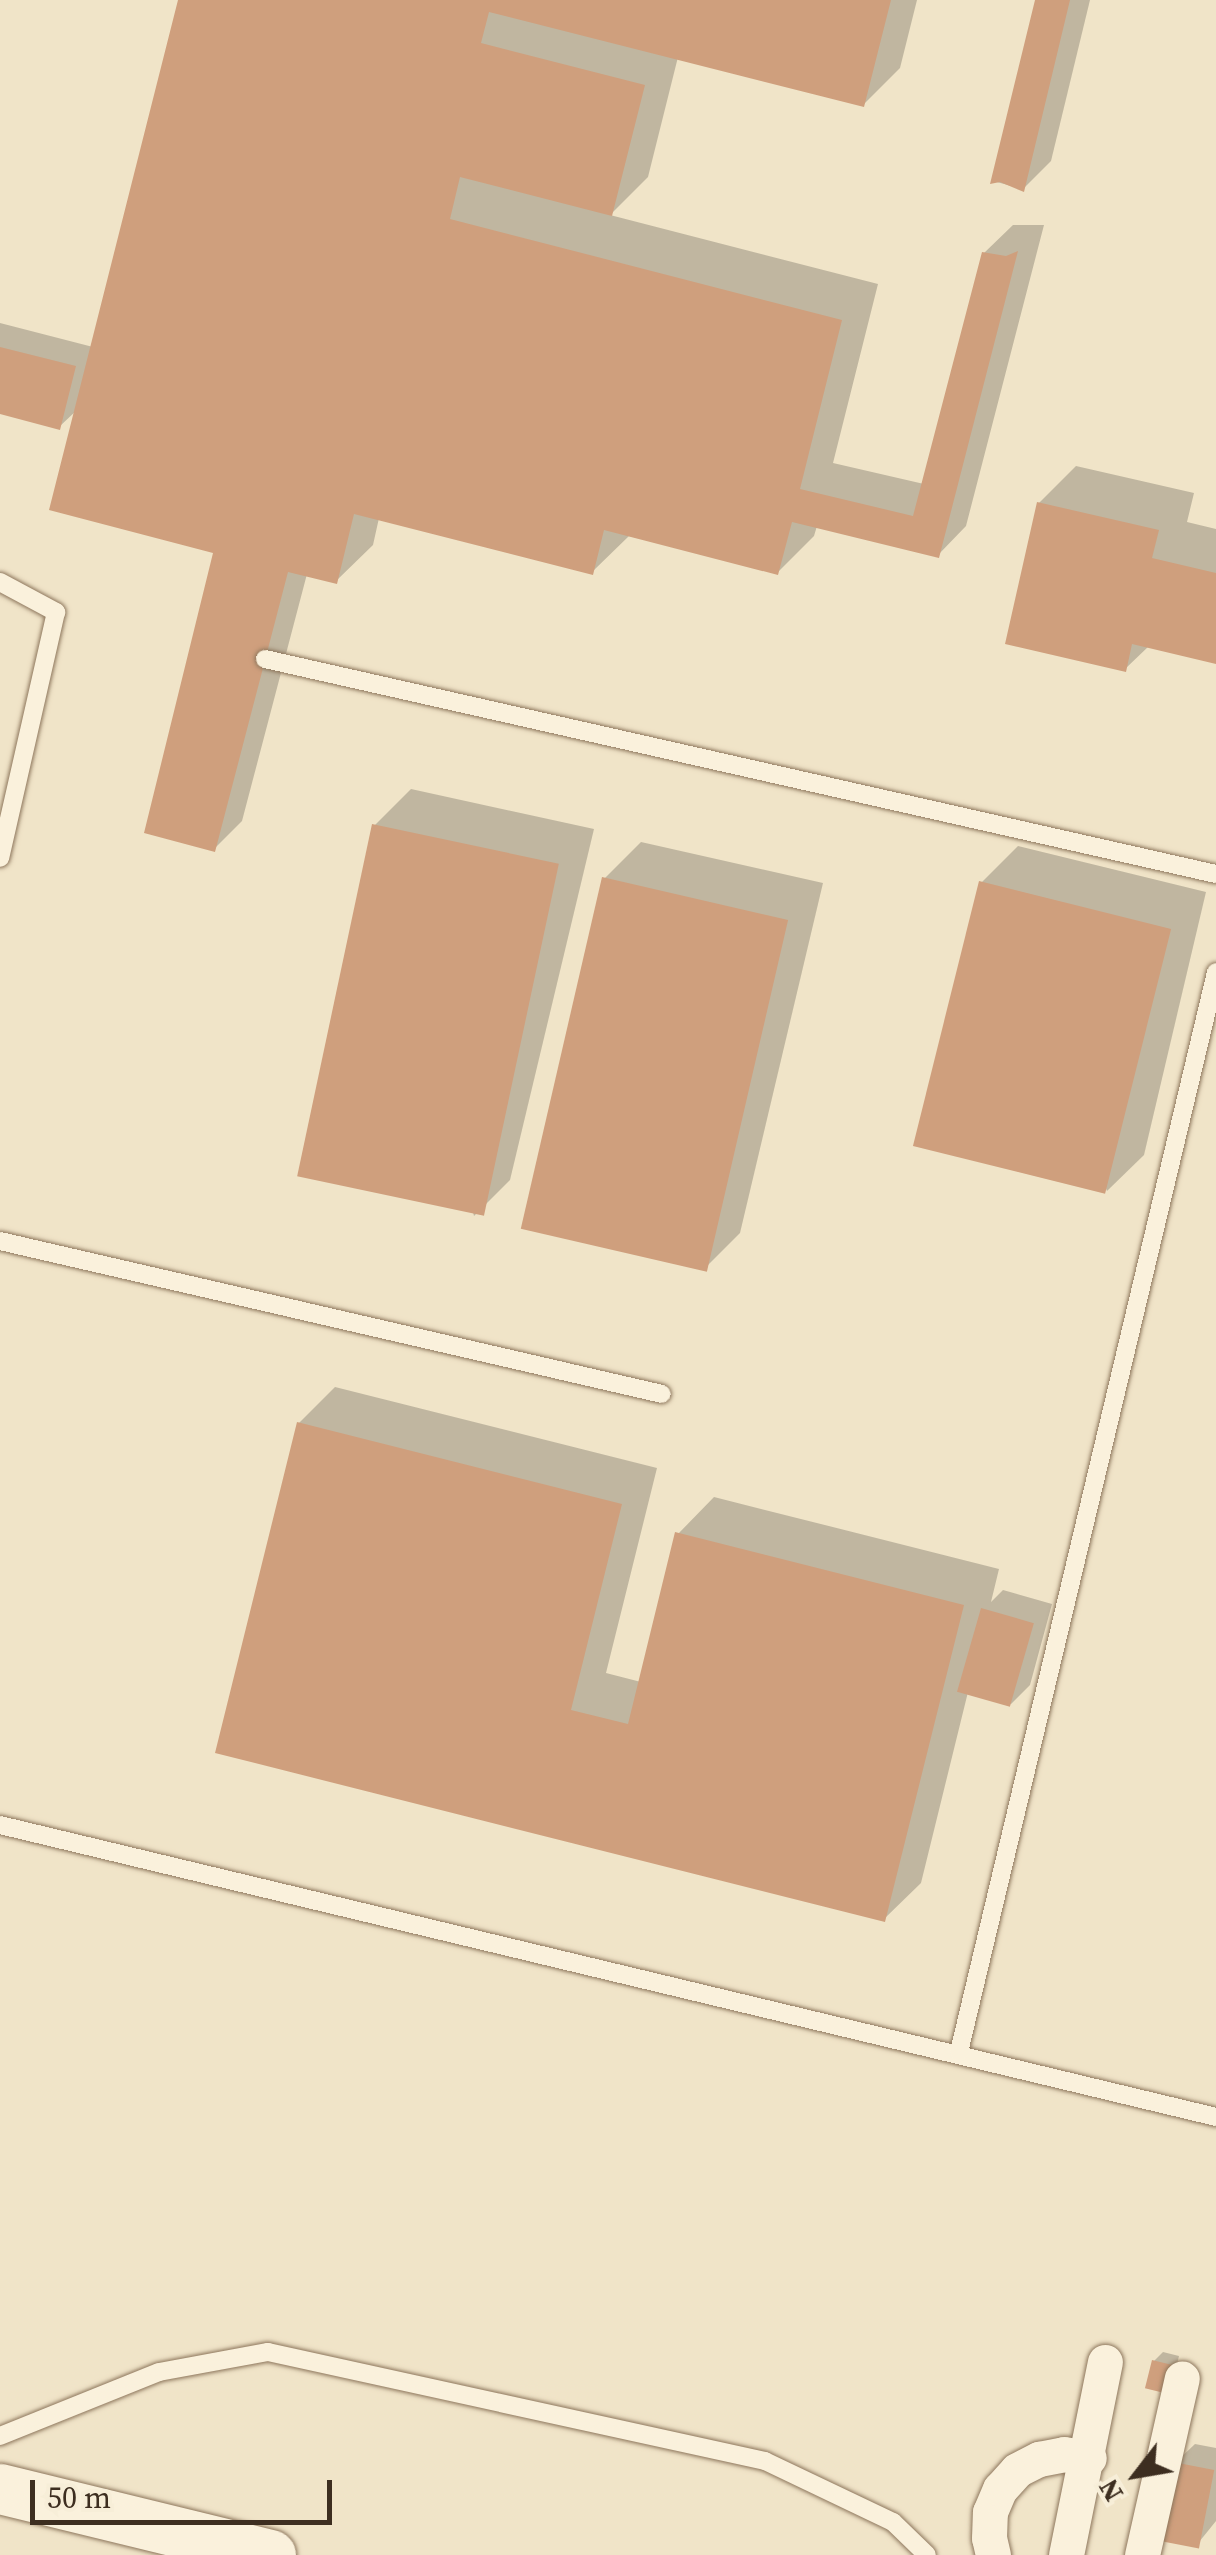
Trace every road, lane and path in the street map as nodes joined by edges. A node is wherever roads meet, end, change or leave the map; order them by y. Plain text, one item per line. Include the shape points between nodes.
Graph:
1 (0, 582) edge
2 (265, 660) dead end
3 (0, 858) edge
4 (1216, 874) edge
5 (1216, 972) edge
6 (0, 1241) edge
7 (662, 1394) dead end
8 (0, 1826) edge
9 (959, 2052) junction
10 (1216, 2117) edge
11 (1104, 2362) dead end
12 (1182, 2378) dead end
13 (0, 2436) edge
14 (1088, 2458) junction
15 (0, 2489) edge
16 (271, 2555) edge
17 (927, 2555) edge
18 (993, 2555) edge
19 (1066, 2555) edge
20 (1142, 2555) edge

1 - 3 lane via 56,612
2 - 4 lane
5 - 9 lane
6 - 7 lane
8 - 9 lane
9 - 10 lane
11 - 14 street
12 - 20 street
13 - 17 lane via 158,2372 268,2352 765,2461 893,2522
14 - 18 street via 1039,2458 1017,2470 990,2512
14 - 19 street
15 - 16 main road

